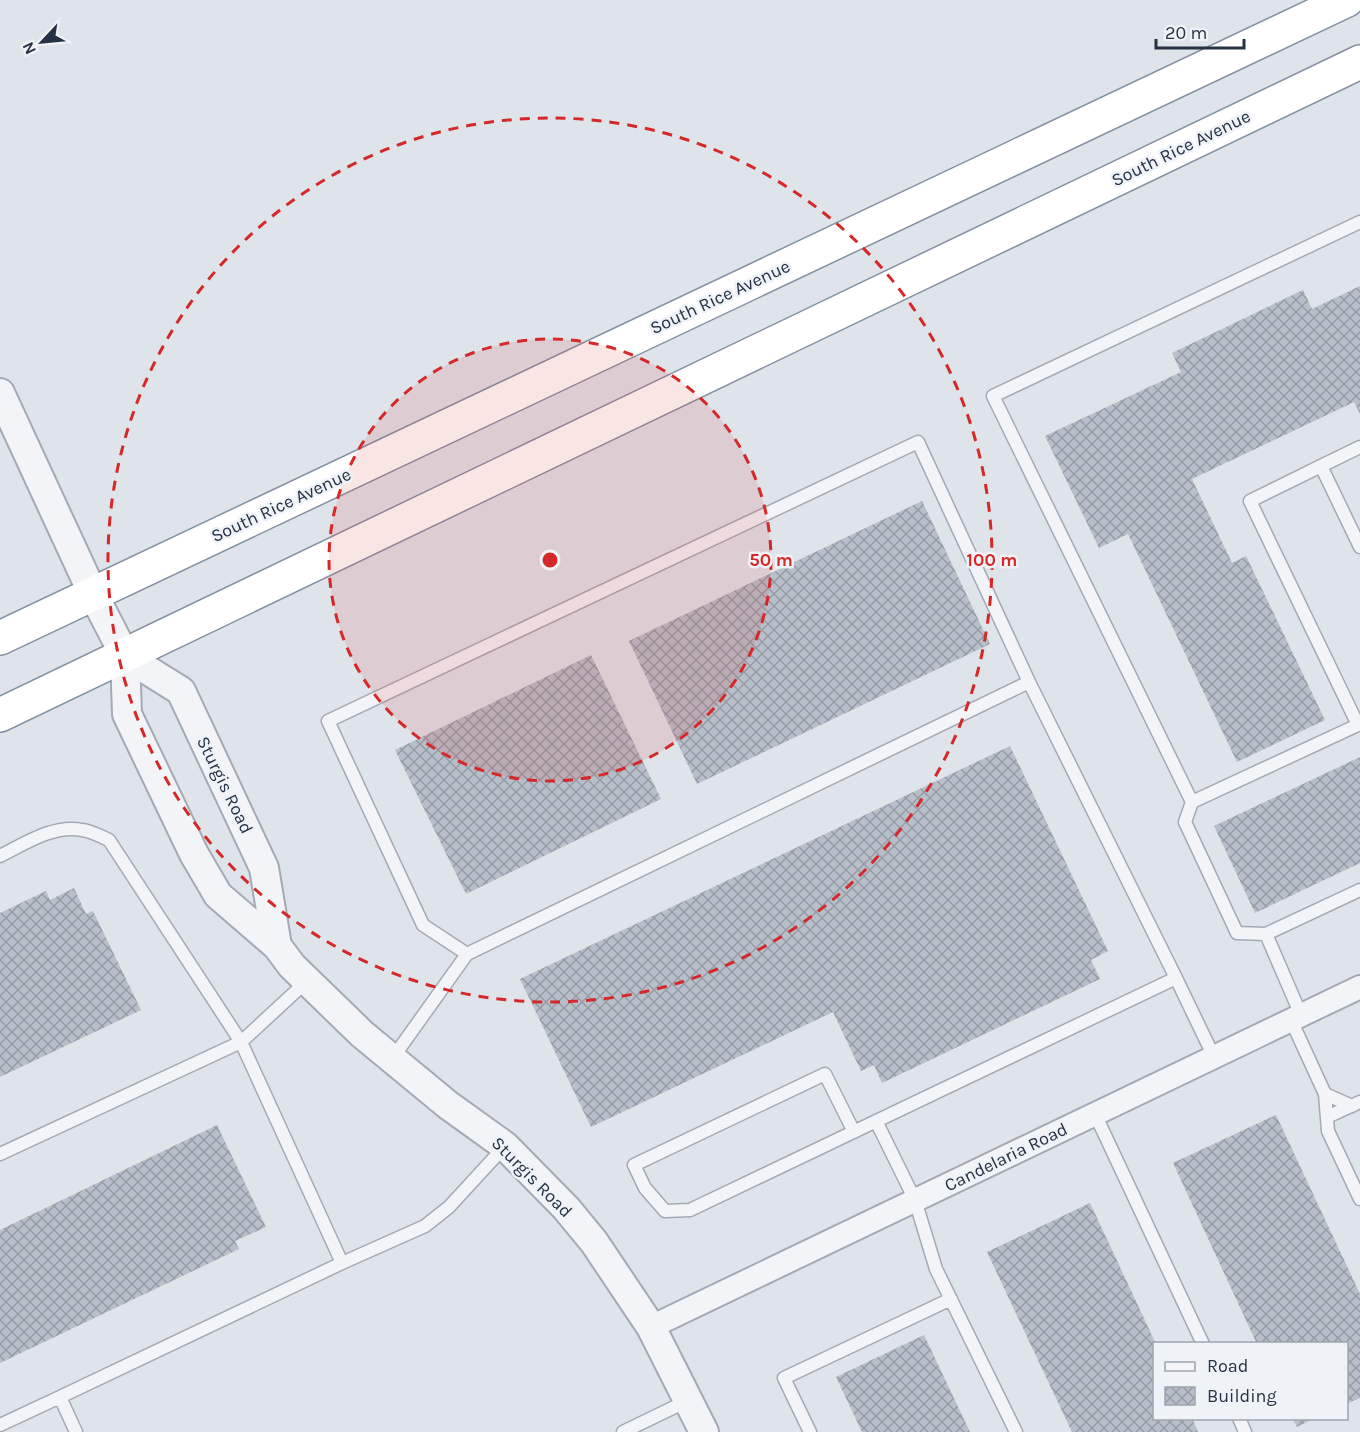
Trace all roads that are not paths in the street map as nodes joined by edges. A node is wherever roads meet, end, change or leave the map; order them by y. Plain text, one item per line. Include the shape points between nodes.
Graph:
1 (1347, 0) edge
2 (1360, 62) edge
3 (1360, 222) edge
4 (0, 393) edge
5 (1360, 447) edge
6 (1322, 466) junction
7 (1360, 547) edge
8 (93, 594) junction
9 (0, 638) edge
10 (125, 656) junction
11 (1029, 682) junction
12 (0, 715) edge
13 (1359, 724) edge
14 (1192, 802) junction
15 (0, 856) edge
16 (1360, 891) edge
17 (1266, 934) junction
18 (277, 946) junction
19 (467, 954) junction
20 (1176, 978) junction
21 (307, 981) junction
22 (1360, 987) edge
23 (1296, 1017) junction
24 (241, 1042) junction
25 (1214, 1057) junction
26 (392, 1060) junction
27 (1325, 1094) junction
28 (1356, 1104) edge
29 (1095, 1114) junction
30 (1327, 1118) junction
31 (876, 1121) junction
32 (854, 1132) junction
33 (506, 1146) junction
34 (0, 1154) edge
35 (1360, 1199) edge
36 (915, 1200) junction
37 (342, 1263) junction
38 (951, 1299) junction
39 (651, 1327) junction
40 (1202, 1342) edge
41 (60, 1397) junction
42 (688, 1400) junction
43 (0, 1425) edge
44 (76, 1432) edge
45 (623, 1432) edge
46 (704, 1432) edge
47 (810, 1432) edge
48 (1016, 1432) edge

1 - 8 highway, South Rice Avenue
2 - 10 highway, South Rice Avenue
3 - 14 lane via 993,396
4 - 8 street, Sturgis Road
5 - 6 lane
6 - 7 lane
6 - 13 lane via 1250,501
8 - 9 highway, South Rice Avenue
8 - 10 street, Sturgis Road
10 - 12 highway, South Rice Avenue
10 - 18 street, Sturgis Road via 127,714 194,854 218,895
10 - 18 street, Sturgis Road via 181,691 264,868
11 - 19 lane
11 - 19 lane via 918,442 328,721 423,926
11 - 20 lane
13 - 14 lane
14 - 17 lane via 1185,822 1237,933
15 - 24 lane via 62,830 81,829 109,840
16 - 17 lane
17 - 23 lane
18 - 21 street, Sturgis Road
19 - 26 lane
20 - 25 lane
20 - 31 lane
21 - 24 lane
21 - 26 street, Sturgis Road
22 - 23 street, Candelaria Road
23 - 25 street, Candelaria Road
23 - 27 lane
24 - 34 lane
24 - 37 lane
25 - 29 street, Candelaria Road
26 - 33 street, Sturgis Road
27 - 28 lane
27 - 30 lane
28 - 30 lane
29 - 36 street, Candelaria Road
29 - 40 lane
30 - 35 lane via 1328,1131
31 - 32 lane
31 - 36 lane
32 - 32 lane via 690,1210 665,1211 645,1188 634,1165 825,1074
33 - 37 lane via 449,1207 425,1226
33 - 39 street, Sturgis Road via 594,1242
36 - 38 lane via 936,1269
36 - 39 street, Candelaria Road
37 - 41 lane
38 - 47 lane via 784,1378
38 - 48 lane
39 - 42 street, Sturgis Road
41 - 43 lane
41 - 44 lane
42 - 45 lane
42 - 46 street, Sturgis Road

